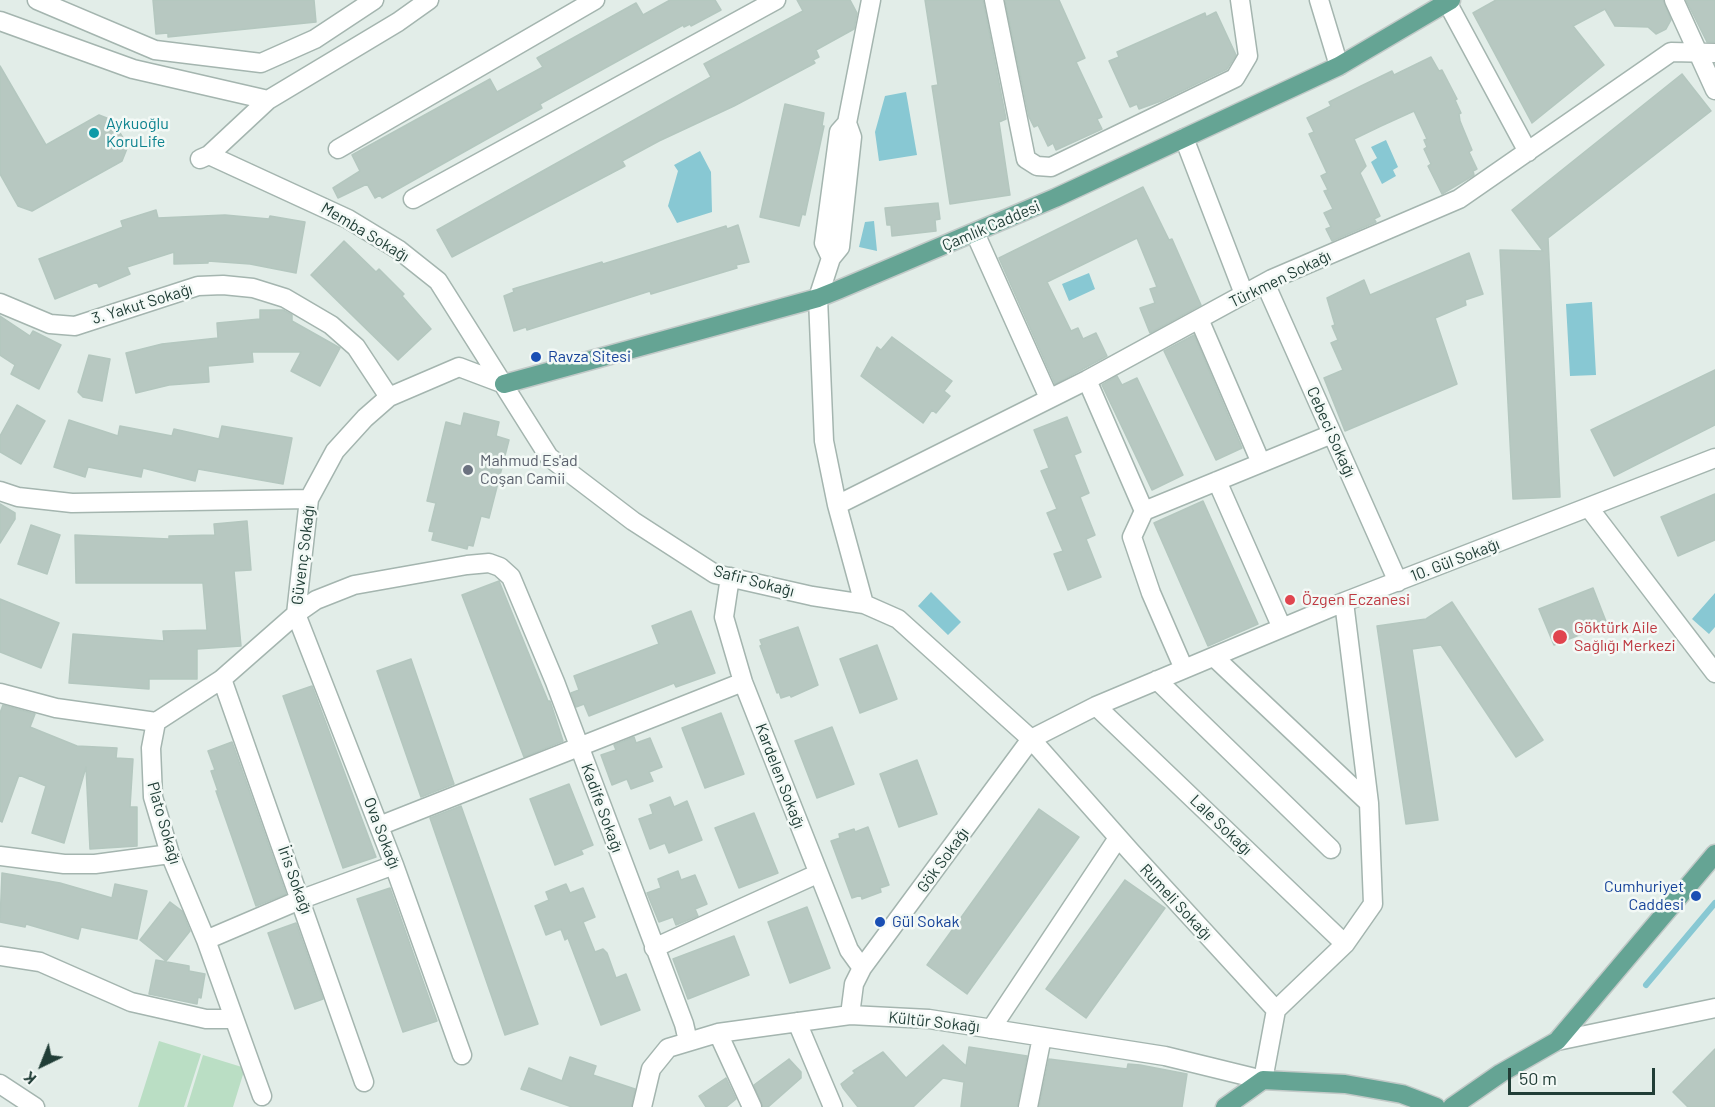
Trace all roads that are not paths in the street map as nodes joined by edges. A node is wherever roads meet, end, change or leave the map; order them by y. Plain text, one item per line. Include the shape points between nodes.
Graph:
1 (37, 0) edge
2 (374, 0) edge
3 (429, 0) edge
4 (596, 0) edge
5 (776, 0) edge
6 (871, 0) edge
7 (994, 0) edge
8 (1240, 0) edge
9 (1319, 0) edge
10 (1674, 0) edge
11 (1449, 1) edge
12 (0, 21) edge
13 (1706, 53) edge
14 (1339, 66) junction
15 (1715, 90) edge
16 (268, 99) junction
17 (1184, 138) junction
18 (338, 149) dead end
19 (1528, 152) junction
20 (413, 199) dead end
21 (975, 234) junction
22 (1265, 283) junction
23 (1244, 294) junction
24 (818, 298) junction
25 (0, 303) edge
26 (1199, 319) junction
27 (1087, 380) junction
28 (504, 384) junction
29 (389, 397) junction
30 (1049, 398) junction
31 (1332, 434) junction
32 (1715, 458) edge
33 (1261, 463) junction
34 (1217, 481) junction
35 (0, 491) edge
36 (309, 499) junction
37 (837, 505) junction
38 (1590, 508) junction
39 (1144, 511) junction
40 (730, 577) junction
41 (1398, 582) junction
42 (1344, 602) junction
43 (864, 604) junction
44 (296, 614) junction
45 (1282, 628) junction
46 (1214, 657) junction
47 (1184, 669) junction
48 (1715, 673) edge
49 (222, 679) junction
50 (1156, 680) junction
51 (743, 682) junction
52 (0, 693) edge
53 (1096, 706) junction
54 (156, 722) junction
55 (1031, 739) junction
56 (579, 748) junction
57 (1369, 803) junction
58 (379, 826) junction
59 (1118, 838) junction
60 (1331, 849) dead end
61 (170, 854) junction
62 (1715, 854) edge
63 (0, 856) edge
64 (394, 865) junction
65 (817, 874) junction
66 (302, 899) junction
67 (206, 940) junction
68 (1345, 944) junction
69 (654, 948) junction
70 (0, 956) edge
71 (861, 968) junction
72 (1715, 1008) edge
73 (1276, 1010) junction
74 (850, 1015) junction
75 (234, 1019) junction
76 (797, 1022) junction
77 (991, 1029) junction
78 (718, 1033) junction
79 (1042, 1037) junction
80 (688, 1041) junction
81 (1557, 1041) junction
82 (462, 1055) dead end
83 (1263, 1080) junction
84 (364, 1082) dead end
85 (0, 1084) edge
86 (262, 1096) dead end
87 (35, 1107) edge
88 (642, 1107) edge
89 (752, 1107) edge
90 (833, 1107) edge
91 (1028, 1107) edge
92 (1225, 1107) edge
93 (1436, 1107) edge
94 (1452, 1107) edge

1 - 2 street via 155,50 261,63 315,39
3 - 16 street
4 - 18 street
5 - 20 street
6 - 24 street via 847,123 839,132 824,243 831,258
7 - 8 street via 1026,159 1037,166 1052,167 1235,78 1248,56
9 - 14 street
10 - 13 street
11 - 14 main road, Çamlık Caddesi
11 - 19 street
12 - 16 street via 133,69
13 - 15 street
13 - 19 street, Türkmen Sokağı via 1671,52
14 - 17 main road, Çamlık Caddesi
16 - 28 street, Memba Sokağı via 204,157 348,219 399,250 438,281
17 - 21 main road, Çamlık Caddesi
17 - 23 street
19 - 22 street, Türkmen Sokağı via 1459,200
21 - 24 main road, Çamlık Caddesi
21 - 30 street
22 - 23 street, Türkmen Sokağı
22 - 31 street, Cebeci Sokağı
23 - 26 street, Türkmen Sokağı
24 - 28 main road, Çamlık Caddesi
24 - 37 street via 824,441
25 - 29 street, 3. Yakut Sokağı via 50,324 75,326 198,286 253,288 285,298 331,325 356,347
26 - 27 street, Türkmen Sokağı
26 - 33 street
27 - 30 street, Türkmen Sokağı
27 - 39 street
28 - 29 street, Güvenç Sokağı via 459,367
28 - 40 street, Safir Sokağı via 549,457 572,477 715,574
29 - 36 street, Güvenç Sokağı via 335,451
30 - 37 street, Türkmen Sokağı
31 - 33 street
31 - 41 street, Cebeci Sokağı
32 - 38 street, 10. Gül Sokağı
33 - 34 street
34 - 39 street
34 - 45 street
35 - 36 street via 72,503
36 - 44 street, Güvenç Sokağı
37 - 43 street
38 - 41 street, 10. Gül Sokağı
38 - 48 street
39 - 47 street via 1132,537
40 - 43 street, Safir Sokağı
40 - 51 street, Kardelen Sokağı via 724,617
41 - 42 street, 10. Gül Sokağı
42 - 45 street, 10. Gül Sokağı
42 - 57 street
43 - 55 street, Safir Sokağı via 898,619
44 - 49 street
44 - 56 street, Kadife Sokağı via 316,600 354,585 467,565 489,563 500,567 511,577
44 - 58 street, Ova Sokağı
45 - 46 street, 10. Gül Sokağı
46 - 47 street, 10. Gül Sokağı
46 - 57 street
47 - 50 street, 10. Gül Sokağı
49 - 54 street
49 - 66 street, İris Sokağı
50 - 53 street, 10. Gül Sokağı
50 - 60 street
51 - 56 street
51 - 65 street, Kardelen Sokağı
52 - 54 street via 56,708
53 - 55 street, 10. Gül Sokağı
53 - 68 street, Lale Sokağı
54 - 61 street, Plato Sokağı via 150,776
55 - 59 street, Rumeli Sokağı
55 - 71 street, Gök Sokağı
56 - 58 street
56 - 69 street, Kadife Sokağı
57 - 68 street via 1373,904
58 - 64 street, Ova Sokağı
59 - 73 street, Rumeli Sokağı
59 - 77 street
61 - 63 street via 95,864
61 - 67 street, Plato Sokağı
62 - 81 main road
64 - 66 street
64 - 82 street, Ova Sokağı
65 - 69 street
65 - 71 street, Kardelen Sokağı via 849,950
66 - 67 street
66 - 84 street, İris Sokağı
67 - 75 street, Plato Sokağı
68 - 73 street
69 - 80 street, Kadife Sokağı
70 - 75 street via 40,962 131,1002 206,1019
71 - 74 street, Gök Sokağı via 854,984
72 - 81 street
73 - 83 street
74 - 76 street, Kültür Sokağı
74 - 77 street, Kültür Sokağı via 929,1019
75 - 86 street, Plato Sokağı
76 - 78 street, Kültür Sokağı
76 - 90 street
77 - 79 street, Kültür Sokağı
78 - 80 street, Kültür Sokağı
78 - 89 street
79 - 83 street, Kültür Sokağı via 1165,1056
79 - 91 street
80 - 88 street, Kültür Sokağı via 668,1048 651,1069
81 - 94 main road
83 - 92 main road
83 - 93 main road via 1346,1084 1402,1094
85 - 87 street

